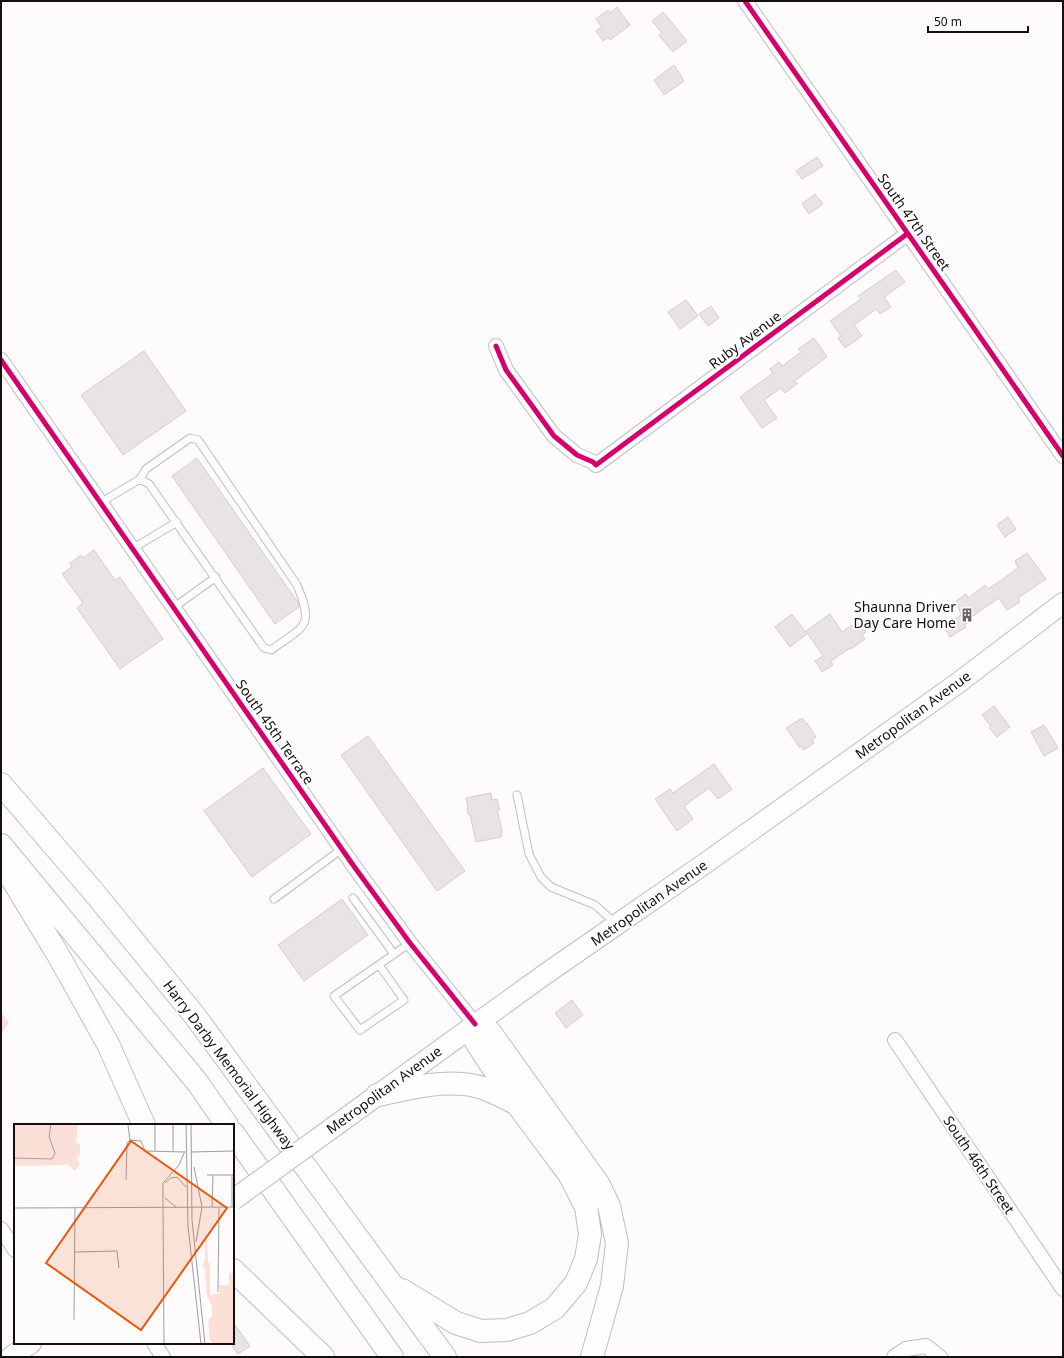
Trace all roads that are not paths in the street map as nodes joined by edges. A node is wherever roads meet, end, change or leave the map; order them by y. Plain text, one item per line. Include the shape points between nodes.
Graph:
1 (745, 1) edge
2 (907, 234) junction
3 (496, 346) dead end
4 (1, 360) edge
5 (1063, 456) edge
6 (140, 479) junction
7 (100, 504) junction
8 (176, 522) junction
9 (132, 549) junction
10 (216, 578) junction
11 (1063, 604) edge
12 (173, 608) junction
13 (1, 784) edge
14 (517, 795) dead end
15 (1, 845) edge
16 (342, 849) junction
17 (1, 862) edge
18 (353, 898) dead end
19 (274, 899) dead end
20 (617, 924) junction
21 (410, 943) junction
22 (394, 954) junction
23 (379, 965) junction
24 (475, 1024) junction
25 (895, 1040) dead end
26 (377, 1095) junction
27 (516, 1103) junction
28 (144, 1124) edge
29 (226, 1124) edge
30 (234, 1134) edge
31 (234, 1199) edge
32 (1, 1230) edge
33 (14, 1249) edge
34 (234, 1271) edge
35 (392, 1284) junction
36 (1063, 1289) edge
37 (30, 1344) edge
38 (155, 1344) edge
39 (11, 1357) edge
40 (163, 1357) edge
41 (323, 1357) edge
42 (392, 1357) edge
43 (445, 1357) edge
44 (592, 1357) edge
45 (894, 1357) edge
46 (940, 1357) edge

1 - 2 street, South 47th Street
2 - 3 street, Ruby Avenue via 596,465 577,455 554,436 506,370
2 - 5 street, South 47th Street
4 - 7 street, South 45th Terrace
6 - 7 lane
6 - 8 lane via 149,484
6 - 10 lane via 146,469 190,438 198,440 297,585 305,604 307,618 303,627 270,650 264,648
7 - 9 street, South 45th Terrace
8 - 9 lane
8 - 10 lane
9 - 12 street, South 45th Terrace
10 - 12 lane
11 - 20 main road, Metropolitan Avenue via 958,683
12 - 16 street, South 45th Terrace
13 - 35 highway, Harry Darby Memorial Highway via 92,890 194,1016
14 - 20 lane via 529,854 541,877 551,887 595,905
15 - 29 highway via 197,1082
16 - 19 lane
16 - 21 street, South 45th Terrace
17 - 28 highway via 57,952 108,1044
18 - 22 lane
20 - 24 main road, Metropolitan Avenue
21 - 22 lane
21 - 24 street, South 45th Terrace
22 - 23 lane
23 - 23 lane via 334,996 360,1030 404,1000
24 - 26 main road, Metropolitan Avenue
24 - 27 highway via 476,1042
24 - 44 highway via 490,1032 599,1184 609,1206 617,1243 612,1286
25 - 36 street, South 46th Street
26 - 27 highway via 435,1084 464,1084 490,1090
26 - 31 main road, Metropolitan Avenue, bridge
27 - 35 highway via 569,1174 586,1207 590,1234 586,1259 576,1283 555,1308 530,1323 507,1330 480,1330 456,1323
30 - 42 highway
32 - 33 street
34 - 41 highway
35 - 43 highway, Harry Darby Memorial Highway
37 - 39 main road
38 - 40 street
45 - 46 street via 906,1349 926,1346

